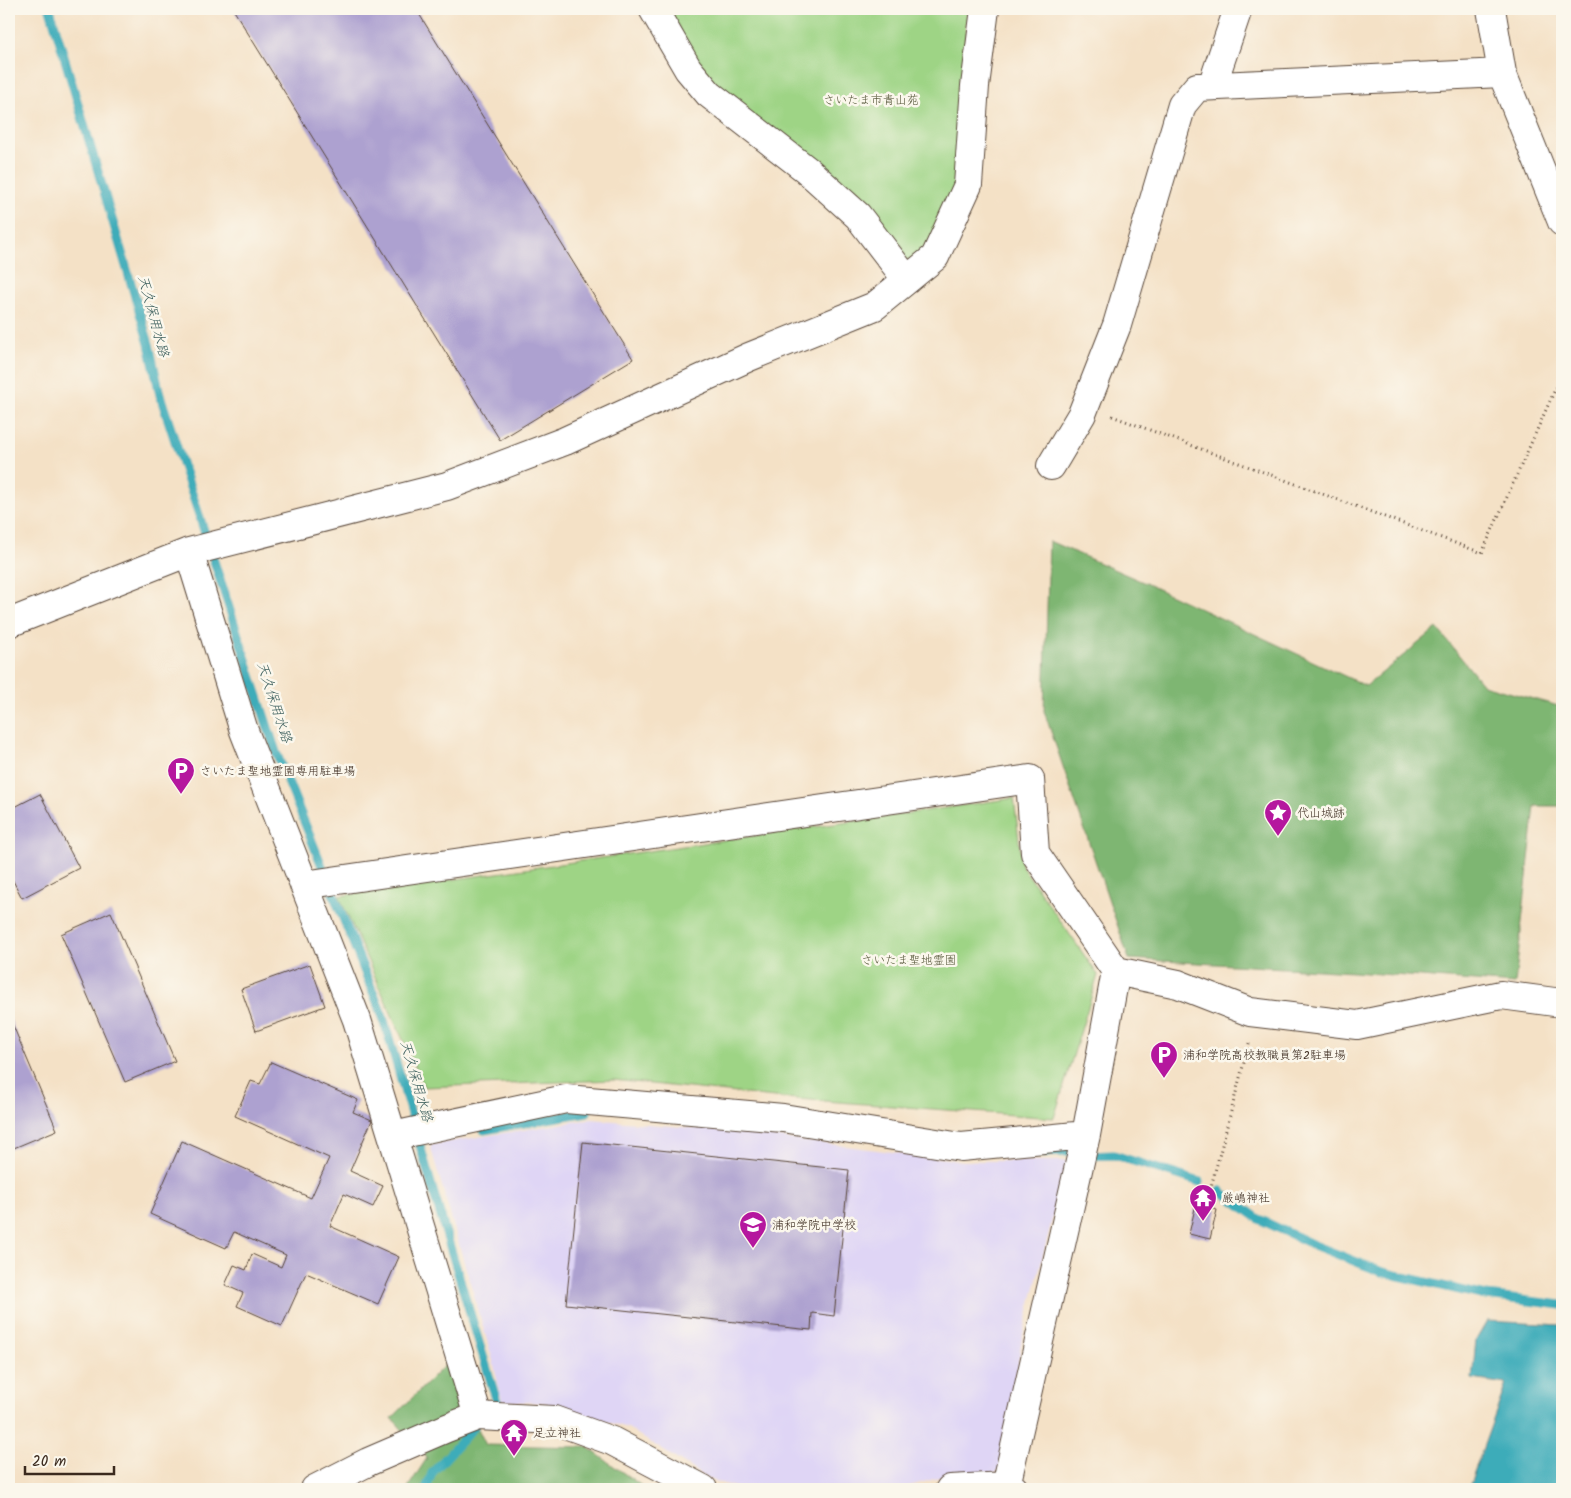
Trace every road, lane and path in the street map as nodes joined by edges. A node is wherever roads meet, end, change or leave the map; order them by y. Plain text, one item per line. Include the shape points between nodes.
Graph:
1 (653, 9) edge
2 (985, 9) edge
3 (1238, 9) edge
4 (1491, 9) edge
5 (1502, 73) junction
6 (1212, 86) junction
7 (1562, 222) edge
8 (907, 280) junction
9 (1562, 374) edge
10 (1085, 406) junction
11 (1051, 466) dead end
12 (189, 552) junction
13 (9, 623) edge
14 (304, 884) junction
15 (1116, 971) junction
16 (1562, 1003) edge
17 (1258, 1013) junction
18 (1086, 1135) junction
19 (392, 1136) junction
20 (1209, 1194) dead end
21 (478, 1416) junction
22 (368, 1462) junction
23 (1010, 1488) edge
24 (315, 1489) edge
25 (352, 1489) edge
26 (704, 1489) edge
27 (950, 1489) edge

1 - 8 street via 688,69 710,94 808,170 858,216
2 - 8 street via 975,86 968,185 935,257
3 - 6 street
4 - 5 street
5 - 6 street
5 - 7 street
6 - 10 street via 1197,87 1182,105 1117,325
8 - 12 street via 876,306 749,356 565,441 447,486
9 - 10 path via 1482,553
10 - 11 street
12 - 13 street
12 - 14 street via 244,731
14 - 15 street via 1030,779 1034,853
14 - 19 street via 357,1020
15 - 17 street via 1178,984
15 - 18 street
16 - 17 street via 1501,995 1357,1025
17 - 20 path
18 - 19 street via 961,1147 783,1118 566,1099
18 - 23 street
19 - 21 street
21 - 22 street
21 - 26 street via 554,1420 612,1440
22 - 24 street
22 - 25 street
23 - 27 street

